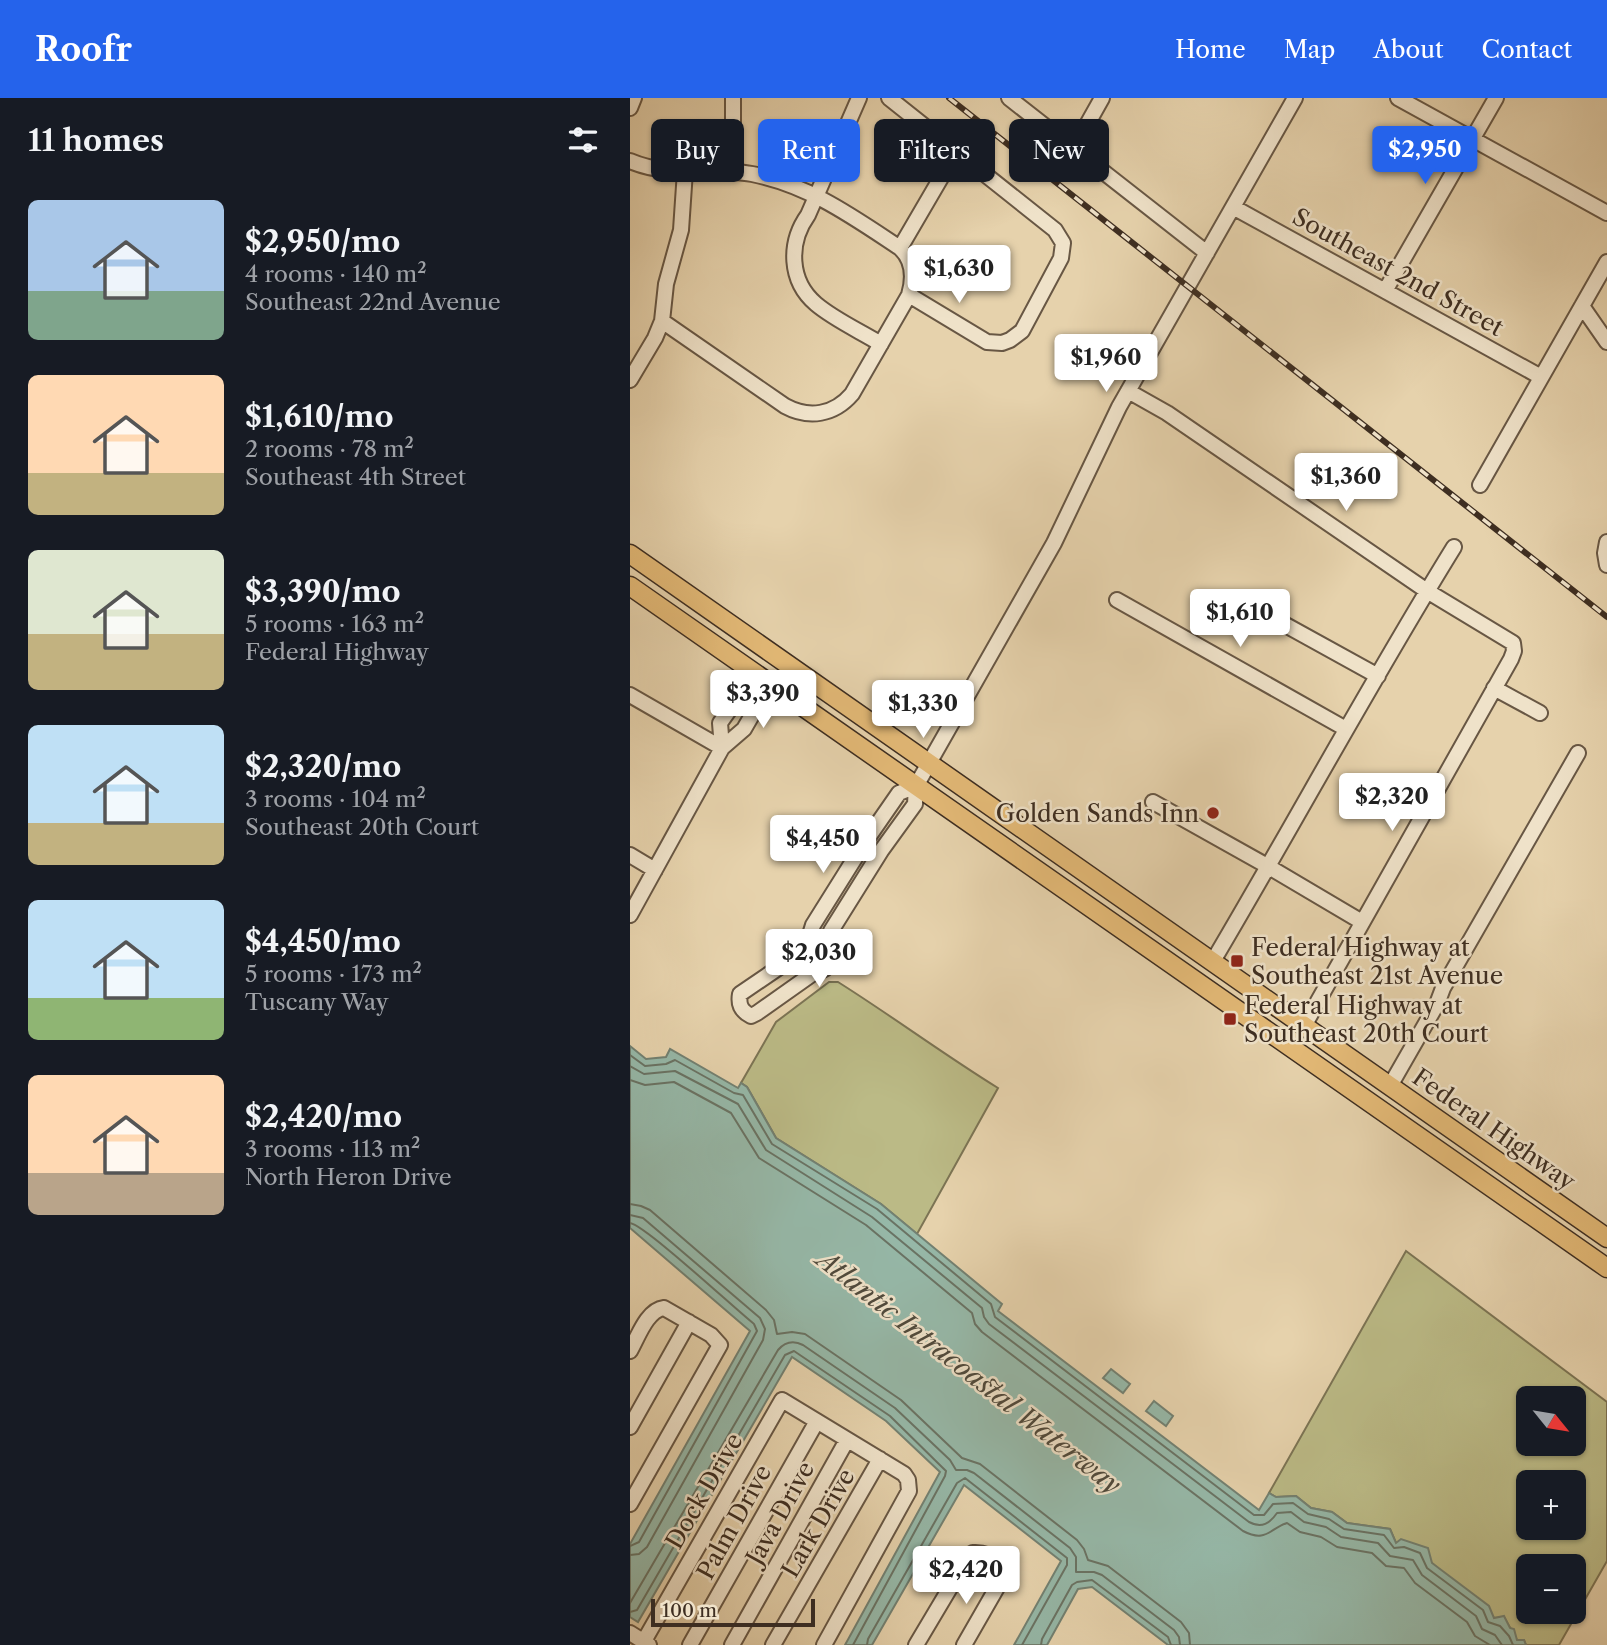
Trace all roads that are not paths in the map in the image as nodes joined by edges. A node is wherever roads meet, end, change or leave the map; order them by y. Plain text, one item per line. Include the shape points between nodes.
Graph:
1 (634, 98) edge
2 (733, 98) edge
3 (859, 98) edge
4 (889, 98) edge
5 (1009, 98) edge
6 (1102, 98) edge
7 (1295, 98) edge
8 (1398, 98) edge
9 (1496, 98) edge
10 (630, 107) edge
11 (733, 119) edge
12 (915, 119) edge
13 (1036, 119) edge
14 (1090, 119) edge
15 (1473, 139) junction
16 (630, 161) edge
17 (651, 168) edge
18 (744, 174) edge
19 (1109, 176) edge
20 (684, 182) edge
21 (938, 182) edge
22 (994, 182) edge
23 (817, 195) junction
24 (1233, 207) junction
25 (1607, 213) edge
26 (900, 248) junction
27 (1207, 253) junction
28 (1607, 262) edge
29 (1385, 291) junction
30 (909, 295) junction
31 (1582, 306) junction
32 (662, 321) junction
33 (1607, 342) edge
34 (881, 344) junction
35 (1541, 377) junction
36 (630, 380) edge
37 (1128, 391) junction
38 (1480, 485) dead end
39 (1607, 542) edge
40 (1454, 547) dead end
41 (630, 554) edge
42 (1607, 565) edge
43 (630, 566) edge
44 (657, 572) junction
45 (630, 586) edge
46 (1427, 591) junction
47 (1117, 600) dead end
48 (1253, 607) dead end
49 (800, 672) junction
50 (1378, 676) junction
51 (762, 679) junction
52 (1494, 688) junction
53 (630, 695) edge
54 (1540, 713) dead end
55 (1346, 729) junction
56 (722, 748) junction
57 (1578, 753) dead end
58 (930, 764) junction
59 (916, 786) junction
60 (1153, 802) dead end
61 (630, 855) edge
62 (1269, 867) junction
63 (655, 870) junction
64 (1096, 912) junction
65 (630, 915) edge
66 (1362, 922) junction
67 (809, 938) junction
68 (828, 942) junction
69 (800, 961) junction
70 (1213, 961) junction
71 (816, 971) junction
72 (1231, 975) junction
73 (1205, 986) junction
74 (1304, 1026) junction
75 (1390, 1086) junction
76 (1607, 1238) edge
77 (1607, 1268) edge
78 (690, 1322) junction
79 (630, 1350) edge
80 (817, 1421) junction
81 (630, 1426) edge
82 (847, 1440) junction
83 (880, 1459) junction
84 (630, 1504) edge
85 (630, 1633) edge
86 (647, 1643) edge
87 (690, 1645) edge
88 (732, 1645) edge
89 (773, 1645) edge
90 (824, 1645) edge
91 (916, 1645) edge
92 (964, 1645) edge

1 - 10 street
2 - 11 street
3 - 23 street
4 - 12 street
5 - 13 street
6 - 14 street
7 - 24 street
8 - 15 street
9 - 15 street
15 - 25 street
15 - 29 street
16 - 17 street
18 - 23 street via 782,181
19 - 27 street
20 - 32 street via 681,230 666,284
21 - 26 street
22 - 30 street via 1055,230 1063,243 1061,258 1022,331 1002,343 986,342
23 - 26 street
23 - 34 street via 795,244 800,283 821,308
24 - 27 street
24 - 29 street, Southeast 2nd Street
26 - 30 street via 912,268
27 - 37 street
28 - 31 street
29 - 35 street, Southeast 2nd Street
30 - 34 street
31 - 33 street
31 - 35 street
32 - 34 street via 785,405 808,414 833,410 847,400
32 - 36 street
35 - 38 street
37 - 46 street
37 - 58 street via 1054,543
39 - 42 street
40 - 46 street
41 - 44 main road, Federal Highway
43 - 44 main road
44 - 49 main road, Federal Highway
45 - 51 main road, Federal Highway
46 - 50 street
46 - 52 street via 1513,643 1511,659
47 - 55 street
48 - 50 street
49 - 51 main road via 766,668
49 - 58 main road, Federal Highway
50 - 55 street
51 - 56 street via 744,729
51 - 56 street via 720,723
51 - 59 main road, Federal Highway
52 - 54 street
52 - 66 street
53 - 56 street
55 - 62 street
56 - 63 street
57 - 75 street
58 - 59 street
58 - 70 main road, Federal Highway
59 - 64 main road, Federal Highway
59 - 67 street via 899,793
59 - 68 street via 915,804 881,851
60 - 62 street
61 - 63 street
62 - 66 street
62 - 70 street
63 - 65 street
64 - 70 main road via 1122,922 1188,966
64 - 73 main road, Federal Highway
66 - 74 street
67 - 68 street
67 - 69 street via 799,950
68 - 71 street via 831,961
69 - 71 street via 806,969
69 - 71 street via 784,964 740,994 744,1012 751,1016
70 - 72 main road, Federal Highway
72 - 73 main road
72 - 74 main road, Federal Highway
73 - 77 main road, Federal Highway
74 - 75 main road, Federal Highway
75 - 76 main road, Federal Highway
78 - 79 street via 664,1308 652,1313
78 - 81 street
78 - 84 street via 720,1345
80 - 82 street
80 - 86 street, Dock Drive via 782,1400
80 - 87 street, Palm Drive
82 - 83 street
82 - 88 street, Java Drive
83 - 89 street, Lark Drive
83 - 90 street via 904,1474 909,1490
85 - 86 street
91 - 92 street via 973,1553 991,1555 1001,1576 999,1584

